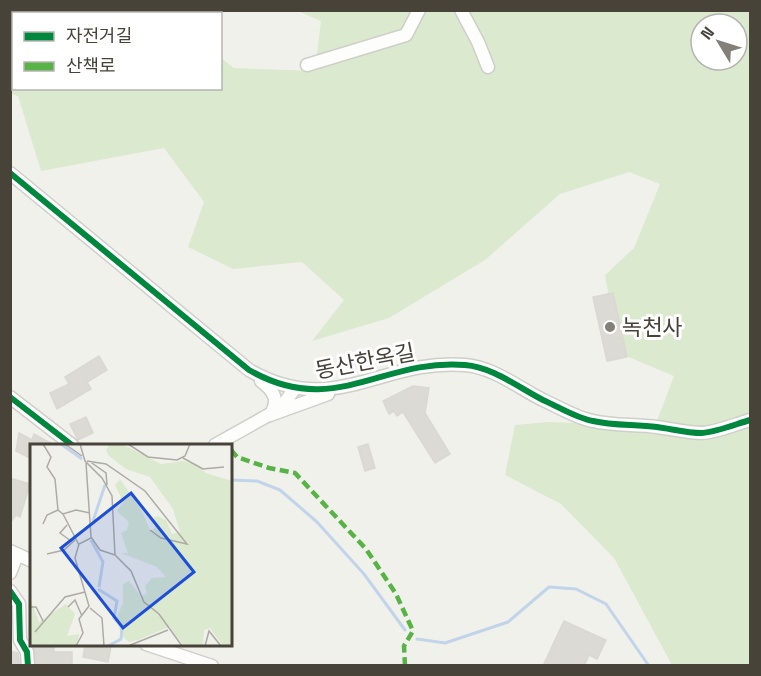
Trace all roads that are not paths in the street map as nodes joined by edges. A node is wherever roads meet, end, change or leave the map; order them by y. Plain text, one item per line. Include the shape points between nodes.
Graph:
1 (419, 10) edge
2 (461, 10) edge
3 (307, 64) dead end
4 (488, 67) dead end
5 (10, 173) edge
6 (249, 370) junction
7 (295, 388) junction
8 (337, 389) junction
9 (10, 397) edge
10 (270, 415) junction
11 (750, 420) edge
12 (71, 444) edge
13 (217, 444) edge
14 (14, 553) edge
15 (30, 560) edge
16 (10, 573) edge
17 (10, 591) edge
18 (149, 646) edge
19 (28, 666) edge
20 (212, 666) edge

1 - 3 street via 406,35
2 - 4 street
5 - 6 street, 동산한옥길
6 - 7 street, 동산한옥길 via 273,383
6 - 10 street via 274,394 276,403
7 - 8 street, 동산한옥길
7 - 10 street via 282,408
8 - 10 street
8 - 11 street, 동산한옥길 via 426,366 467,365 495,374 594,422 703,433
9 - 12 street
10 - 13 street
14 - 15 street
14 - 16 street
17 - 19 street via 19,604 20,640 27,652
18 - 20 street

